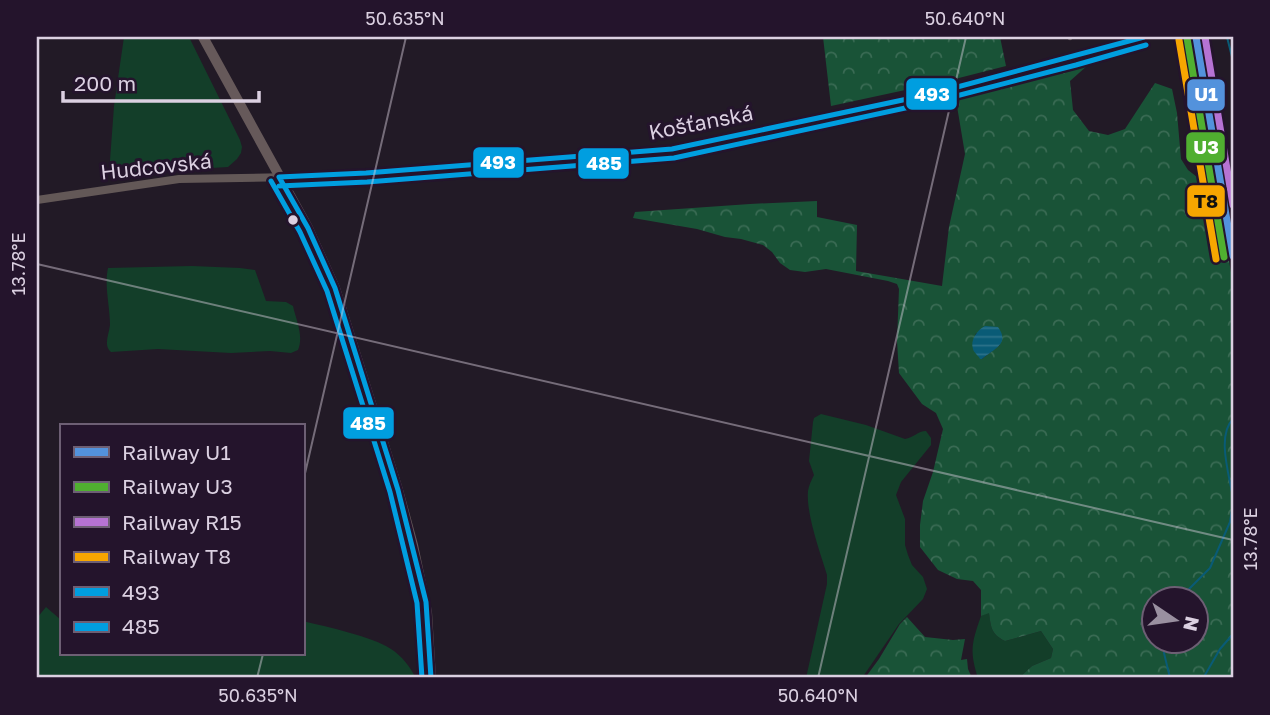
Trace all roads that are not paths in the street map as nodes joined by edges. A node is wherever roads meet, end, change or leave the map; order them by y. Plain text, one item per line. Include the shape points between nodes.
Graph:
1 (203, 37) edge
2 (1144, 37) edge
3 (279, 177) junction
4 (37, 200) edge
5 (432, 678) edge

1 - 3 main road
2 - 3 street, Košťanská via 957,87 659,150
3 - 4 street, Hudcovská via 194,177
3 - 5 main road via 335,288 405,514 426,602

